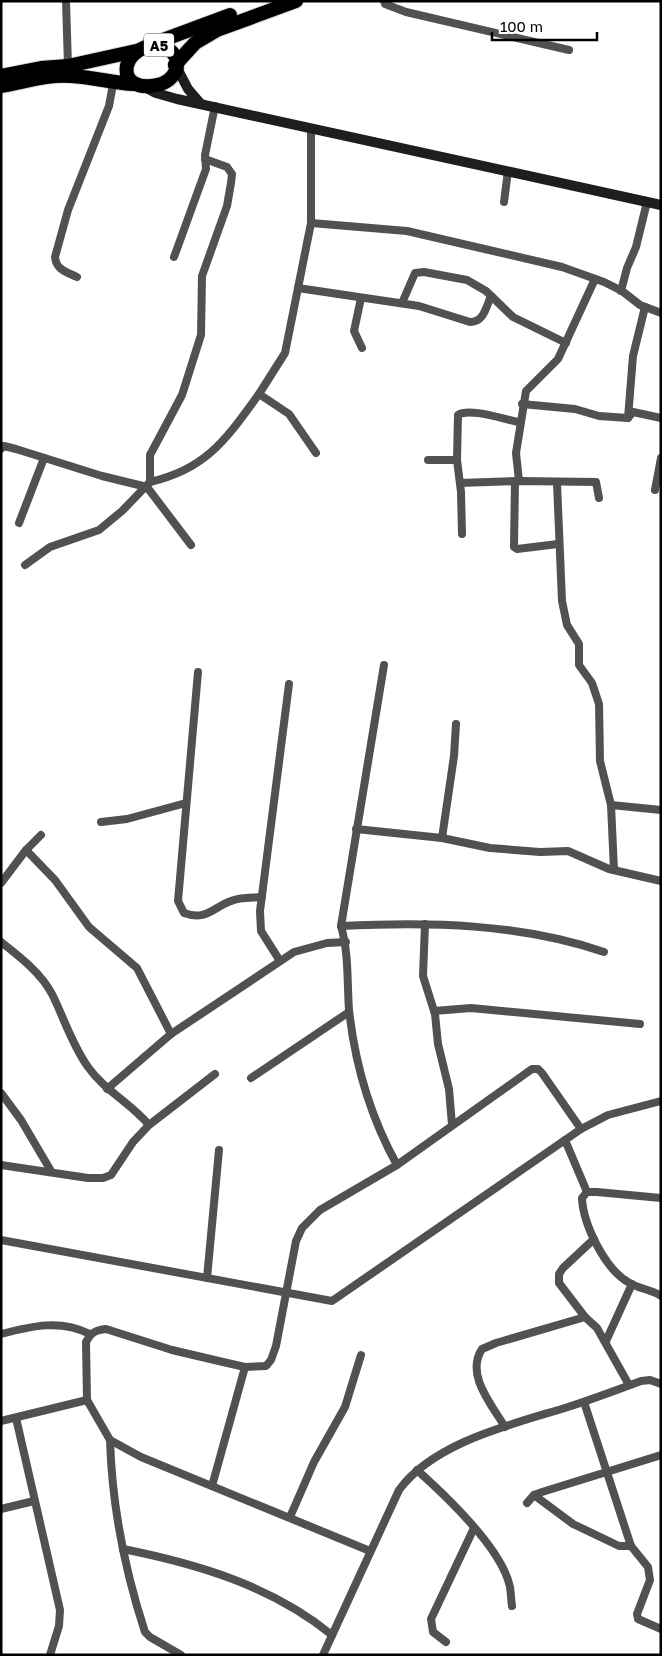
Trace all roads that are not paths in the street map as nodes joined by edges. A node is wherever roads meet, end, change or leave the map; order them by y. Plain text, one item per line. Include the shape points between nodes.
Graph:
1 (66, 1) edge
2 (268, 1) edge
3 (296, 1) edge
4 (384, 1) edge
5 (141, 48) junction
6 (569, 50) dead end
7 (68, 66) junction
8 (176, 67) junction
9 (1, 76) edge
10 (113, 84) junction
11 (1, 86) edge
12 (140, 86) junction
13 (200, 103) junction
14 (215, 106) junction
15 (311, 128) junction
16 (205, 159) junction
17 (508, 171) junction
18 (504, 202) dead end
19 (647, 202) junction
20 (661, 205) edge
21 (311, 223) junction
22 (174, 257) dead end
23 (77, 277) dead end
24 (595, 279) junction
25 (298, 288) junction
26 (621, 291) junction
27 (491, 296) junction
28 (361, 298) junction
29 (402, 304) junction
30 (645, 307) junction
31 (661, 313) edge
32 (566, 343) junction
33 (362, 348) dead end
34 (259, 394) junction
35 (522, 404) junction
36 (628, 418) junction
37 (661, 418) edge
38 (519, 422) junction
39 (1, 449) edge
40 (316, 453) dead end
41 (44, 458) junction
42 (661, 458) edge
43 (428, 460) dead end
44 (457, 460) junction
45 (517, 481) junction
46 (460, 483) junction
47 (557, 483) junction
48 (148, 484) junction
49 (655, 490) dead end
50 (599, 498) dead end
51 (19, 523) dead end
52 (462, 534) dead end
53 (558, 544) junction
54 (191, 546) dead end
55 (25, 565) dead end
56 (384, 665) dead end
57 (198, 672) dead end
58 (289, 684) dead end
59 (456, 724) dead end
60 (186, 803) junction
61 (611, 805) junction
62 (661, 810) edge
63 (101, 822) dead end
64 (356, 829) junction
65 (41, 835) dead end
66 (442, 838) junction
67 (26, 850) junction
68 (614, 870) junction
69 (661, 881) edge
70 (1, 883) edge
71 (262, 897) junction
72 (425, 924) junction
73 (341, 926) junction
74 (1, 942) edge
75 (346, 942) junction
76 (604, 952) dead end
77 (280, 961) junction
78 (350, 1012) junction
79 (434, 1012) junction
80 (640, 1024) dead end
81 (171, 1034) junction
82 (215, 1074) dead end
83 (251, 1078) dead end
84 (107, 1089) junction
85 (1, 1093) edge
86 (661, 1101) edge
87 (149, 1125) junction
88 (452, 1125) junction
89 (581, 1129) junction
90 (565, 1140) junction
91 (219, 1150) dead end
92 (397, 1164) junction
93 (1, 1165) edge
94 (51, 1171) junction
95 (587, 1192) junction
96 (661, 1198) edge
97 (594, 1239) junction
98 (1, 1240) edge
99 (208, 1278) junction
100 (632, 1284) junction
101 (286, 1293) junction
102 (661, 1296) edge
103 (585, 1317) junction
104 (1, 1334) edge
105 (90, 1334) junction
106 (606, 1341) junction
107 (361, 1355) dead end
108 (245, 1367) junction
109 (661, 1384) edge
110 (629, 1386) junction
111 (87, 1400) junction
112 (584, 1402) junction
113 (16, 1418) junction
114 (1, 1421) edge
115 (505, 1427) junction
116 (110, 1440) junction
117 (661, 1454) edge
118 (417, 1470) junction
119 (605, 1472) junction
120 (212, 1486) junction
121 (534, 1495) junction
122 (34, 1500) junction
123 (527, 1503) dead end
124 (1, 1510) edge
125 (290, 1517) junction
126 (474, 1528) junction
127 (631, 1546) junction
128 (123, 1549) junction
129 (370, 1551) junction
130 (512, 1606) dead end
131 (661, 1629) edge
132 (332, 1635) junction
133 (446, 1642) dead end
134 (50, 1655) edge
135 (181, 1655) edge
136 (323, 1655) edge

1 - 7 street
2 - 5 highway, A5
3 - 8 highway, A5 via 216,30 195,43
4 - 6 street via 406,12
5 - 7 highway, A5
5 - 8 highway, A5 via 164,46 171,50 178,62
5 - 12 highway, A5 via 126,64 128,79
7 - 9 highway, A5
8 - 12 highway, A5 via 169,80
8 - 13 main road
10 - 11 highway, A5 via 64,76
10 - 12 highway, A5
10 - 23 street via 109,106 68,210 55,257 61,270
12 - 13 main road via 156,94
13 - 14 main road
14 - 15 main road
14 - 16 street
15 - 17 main road
15 - 21 street
16 - 22 street via 206,169
16 - 48 street via 230,170 230,191 202,276 201,335 182,395 150,455
17 - 18 street
17 - 19 main road
19 - 20 main road
19 - 26 street
21 - 24 street via 407,231 562,267
21 - 25 street
24 - 26 street
24 - 32 street
25 - 28 street
25 - 34 street via 285,353
26 - 30 street
27 - 29 street via 482,317 475,322
27 - 29 street via 467,280 418,272 412,277
27 - 32 street via 513,317
28 - 29 street
28 - 33 street via 354,331
30 - 31 street
30 - 36 street via 633,356
32 - 35 street via 551,368 526,391
34 - 40 street via 289,414
34 - 48 street via 212,454 170,477
35 - 36 street
35 - 38 street
36 - 37 street via 633,412
38 - 44 street via 471,412 461,413 457,421
38 - 45 street
39 - 41 street via 4,446
41 - 48 street
41 - 51 street
42 - 49 street
43 - 44 street
44 - 46 street
45 - 46 street
45 - 47 street
45 - 53 street via 514,547
46 - 52 street
47 - 50 street via 596,482
47 - 53 street
48 - 54 street
48 - 55 street via 122,512 99,530 50,546
53 - 61 street via 565,621 579,644 579,664 592,683 599,704 600,761
56 - 64 street
57 - 60 street
58 - 71 street
59 - 66 street
60 - 63 street via 127,819
60 - 71 street via 178,901 184,913 194,917 208,914 231,900
61 - 62 street
61 - 68 street
64 - 66 street
64 - 73 street
65 - 67 street
66 - 68 street via 490,848 568,851
67 - 70 street
67 - 81 street via 55,880 89,927 137,968
68 - 69 street
71 - 77 street via 261,930
72 - 73 street
72 - 76 street via 524,932 575,942
72 - 79 street via 423,976
73 - 75 street
74 - 84 street via 39,976 52,993 88,1066
75 - 77 street via 308,947
75 - 78 street
77 - 81 street
78 - 83 street
78 - 92 street via 364,1086 382,1137
79 - 80 street via 472,1008
79 - 88 street via 449,1089
81 - 84 street
82 - 87 street
84 - 87 street
85 - 94 street
86 - 89 street via 608,1115
87 - 94 street via 128,1147 111,1175 88,1178
88 - 89 street via 524,1074 538,1069
88 - 92 street
89 - 90 street
90 - 95 street
90 - 101 street via 343,1295 332,1301
91 - 99 street
92 - 101 street via 309,1218 296,1241
93 - 94 street
95 - 96 street
95 - 97 street via 582,1198 582,1206
97 - 100 street via 600,1253 615,1271
97 - 103 street via 563,1268 558,1279
98 - 99 street
99 - 101 street
100 - 102 street
100 - 106 street
101 - 108 street via 271,1360 266,1366
103 - 106 street
103 - 115 street via 482,1349 476,1367 478,1380
104 - 105 street via 55,1324 74,1326
105 - 108 street via 97,1330 117,1331 172,1350
105 - 111 street via 86,1342
106 - 110 street
107 - 125 street via 345,1407 314,1462
108 - 120 street
109 - 110 street via 650,1380
110 - 112 street
111 - 113 street
111 - 116 street
112 - 115 street
112 - 119 street
113 - 114 street
113 - 122 street
115 - 118 street via 440,1454
116 - 120 street via 140,1457
116 - 128 street via 110,1466
117 - 119 street
118 - 126 street
118 - 129 street via 399,1490
119 - 121 street
119 - 127 street
120 - 125 street
121 - 123 street
121 - 127 street via 573,1524 619,1546
122 - 124 street
122 - 134 street via 60,1610
125 - 129 street
126 - 130 street via 502,1568 510,1586
126 - 133 street via 431,1619 432,1632
127 - 131 street via 648,1567 650,1580 638,1619
128 - 132 street via 178,1560 248,1585 290,1605
128 - 135 street via 145,1632
129 - 132 street
132 - 136 street

